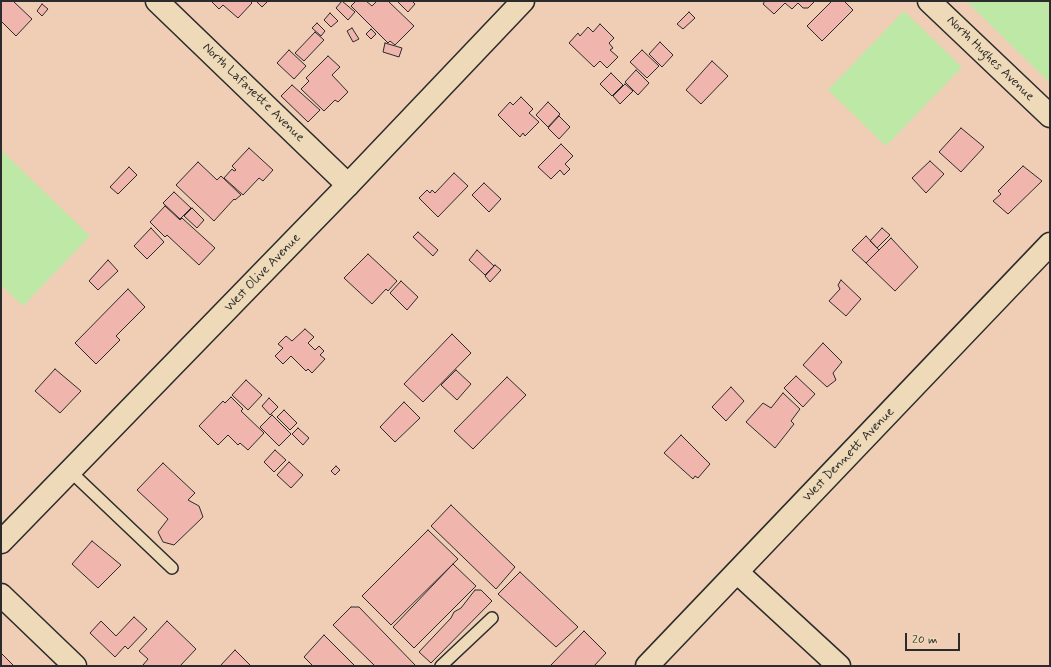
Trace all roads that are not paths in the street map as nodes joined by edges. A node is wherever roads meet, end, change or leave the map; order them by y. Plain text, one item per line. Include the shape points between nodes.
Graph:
1 (158, 1) edge
2 (523, 1) edge
3 (929, 1) edge
4 (1050, 116) edge
5 (348, 185) junction
6 (1050, 244) edge
7 (70, 471) junction
8 (1, 542) edge
9 (172, 568) dead end
10 (737, 572) junction
11 (1, 595) edge
12 (492, 618) dead end
13 (75, 666) edge
14 (441, 666) edge
15 (647, 666) edge
16 (839, 666) edge

1 - 5 street, North Lafayette Avenue
2 - 5 street, West Olive Avenue
3 - 4 street, North Hughes Avenue
5 - 7 street, West Olive Avenue
6 - 10 street, West Dennett Avenue
7 - 8 street, West Olive Avenue
7 - 9 lane
10 - 15 street, West Dennett Avenue
10 - 16 street
11 - 13 street
12 - 14 lane

